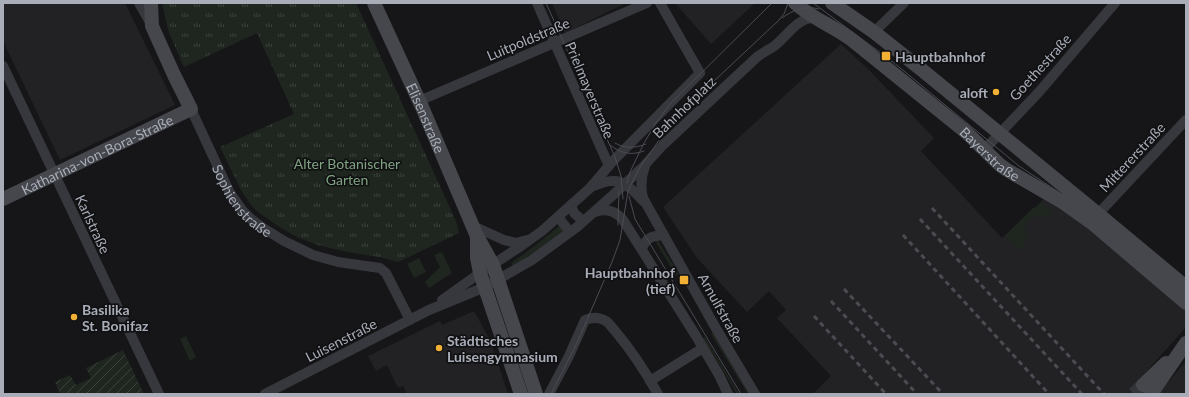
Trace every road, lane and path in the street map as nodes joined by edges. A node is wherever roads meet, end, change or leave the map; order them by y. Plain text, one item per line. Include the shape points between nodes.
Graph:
1 (139, 3) edge
2 (151, 3) edge
3 (374, 3) edge
4 (537, 3) edge
5 (647, 3) edge
6 (660, 3) edge
7 (832, 3) edge
8 (904, 3) edge
9 (1115, 3) edge
10 (797, 4) edge
11 (814, 18) junction
12 (797, 24) junction
13 (152, 26) junction
14 (874, 32) junction
15 (554, 43) junction
16 (3, 66) edge
17 (419, 101) junction
18 (190, 109) junction
19 (1186, 120) edge
20 (1000, 133) junction
21 (985, 150) junction
22 (646, 164) junction
23 (608, 166) junction
24 (54, 174) junction
25 (625, 184) junction
26 (590, 188) junction
27 (3, 199) edge
28 (571, 205) junction
29 (646, 205) junction
30 (593, 213) junction
31 (1098, 214) junction
32 (558, 217) junction
33 (583, 221) junction
34 (475, 230) junction
35 (570, 232) junction
36 (664, 235) junction
37 (531, 239) junction
38 (642, 249) junction
39 (493, 265) junction
40 (480, 273) junction
41 (498, 279) junction
42 (484, 287) junction
43 (1186, 287) edge
44 (1186, 303) edge
45 (430, 310) junction
46 (410, 320) junction
47 (1182, 347) edge
48 (703, 348) junction
49 (650, 381) junction
50 (1147, 389) tunnel mouth
51 (159, 394) edge
52 (265, 394) edge
53 (521, 394) edge
54 (536, 394) edge
55 (549, 394) edge
56 (658, 394) edge
57 (728, 394) edge
58 (755, 394) edge

1 - 13 street
2 - 13 street, Sophienstraße
3 - 17 street, Elisenstraße
4 - 15 street, Prielmayerstraße
5 - 15 street, Luitpoldstraße
6 - 23 street, Bahnhofplatz via 700,73
7 - 14 street, Bayerstraße
8 - 14 street
9 - 20 street, Goethestraße via 1039,92
10 - 11 street, Bayerstraße
10 - 12 street
11 - 12 street, Bahnhofplatz
11 - 21 street, Bayerstraße via 852,40
12 - 22 street, Bahnhofplatz via 774,46 753,60
13 - 18 street, Sophienstraße
14 - 20 street, Bayerstraße
15 - 17 street, Luitpoldstraße
15 - 23 street, Prielmayerstraße
16 - 24 street, Karlstraße
17 - 34 street, Elisenstraße
18 - 24 street, Katharina-von-Bora-Straße
18 - 46 street, Sophienstraße via 230,193 251,219 293,247 314,255 338,262 380,268 386,273
19 - 31 street, Mittererstraße
20 - 21 street, Goethestraße
20 - 31 street, Bayerstraße
21 - 44 street, Bayerstraße via 1007,170 1092,222
22 - 25 street, Bahnhofplatz
22 - 29 street, Arnulfstraße via 640,185
23 - 26 street, Bahnhofplatz
24 - 27 street, Katharina-von-Bora-Straße
24 - 51 street, Karlstraße
25 - 26 street via 614,181
25 - 29 street, Arnulfstraße
25 - 30 street, Bahnhofplatz
26 - 28 street, Luisenstraße
28 - 32 street, Luisenstraße
28 - 33 street via 574,213
29 - 36 street, Arnulfstraße
30 - 33 street, Luisenstraße
30 - 38 street via 605,210 620,216
31 - 43 street, Bayerstraße
32 - 35 street
32 - 37 street, Luisenstraße
33 - 35 street, Luisenstraße
34 - 37 street via 516,243
34 - 39 street, Elisenstraße
34 - 40 street, Elisenstraße
35 - 41 street, Luisenstraße via 532,260
36 - 38 street via 647,240
36 - 58 street, Arnulfstraße
37 - 39 street, Luisenstraße
38 - 48 street
39 - 40 street, Luisenstraße
39 - 41 street, Elisenstraße
40 - 42 street, Elisenstraße
40 - 45 street, Luisenstraße
41 - 42 street, Luisenstraße
41 - 54 street, Elisenstraße
42 - 45 street, Luisenstraße
42 - 53 street, Elisenstraße
45 - 46 street, Luisenstraße
46 - 52 street, Luisenstraße
47 - 50 street via 1161,380
48 - 49 street
48 - 57 street
49 - 55 street via 607,322 601,318 592,318 585,320
49 - 56 street

